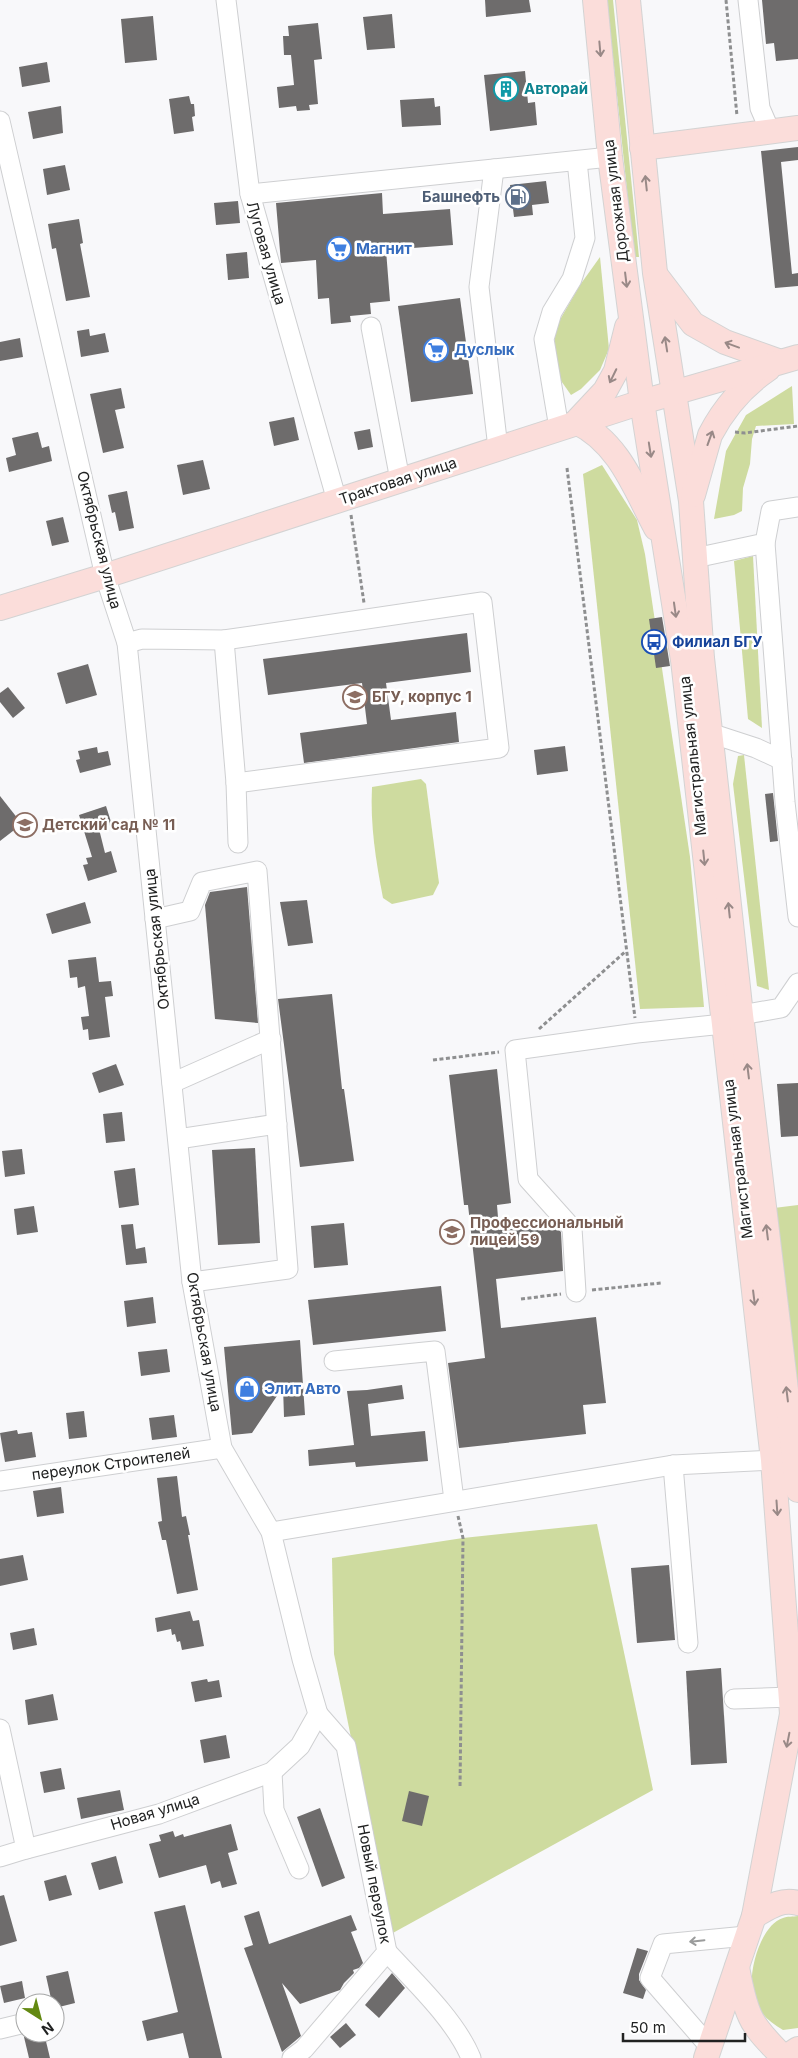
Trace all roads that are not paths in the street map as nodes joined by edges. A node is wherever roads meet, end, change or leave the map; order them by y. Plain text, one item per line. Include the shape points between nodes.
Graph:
1 (226, 0) edge
2 (595, 0) edge
3 (628, 0) edge
4 (748, 0) edge
5 (0, 121) edge
6 (798, 128) edge
7 (770, 131) junction
8 (642, 148) junction
9 (610, 157) junction
10 (577, 161) junction
11 (494, 169) junction
12 (250, 194) junction
13 (655, 273) junction
14 (630, 313) junction
15 (371, 327) dead end
16 (788, 359) edge
17 (674, 392) junction
18 (642, 402) junction
19 (568, 425) junction
20 (498, 448) junction
21 (400, 480) junction
22 (343, 499) junction
23 (691, 502) junction
24 (798, 507) edge
25 (765, 543) junction
26 (666, 548) junction
27 (695, 558) junction
28 (106, 576) junction
29 (0, 608) edge
30 (224, 640) junction
31 (127, 643) junction
32 (710, 733) junction
33 (782, 760) junction
34 (236, 783) junction
35 (238, 843) dead end
36 (798, 917) edge
37 (155, 919) junction
38 (796, 992) edge
39 (732, 1019) junction
40 (270, 1039) junction
41 (172, 1083) junction
42 (277, 1124) junction
43 (178, 1139) junction
44 (192, 1282) junction
45 (576, 1292) dead end
46 (334, 1362) dead end
47 (222, 1448) junction
48 (789, 1459) edge
49 (674, 1465) junction
50 (0, 1481) edge
51 (798, 1490) edge
52 (454, 1500) junction
53 (271, 1532) junction
54 (688, 1643) dead end
55 (791, 1697) junction
56 (734, 1699) dead end
57 (318, 1714) junction
58 (0, 1729) edge
59 (272, 1772) junction
60 (26, 1849) junction
61 (0, 1857) edge
62 (299, 1869) dead end
63 (798, 1903) edge
64 (750, 1926) junction
65 (387, 1952) junction
66 (737, 1967) junction
67 (15, 2025) edge
68 (0, 2029) edge
69 (798, 2050) edge
70 (708, 2052) edge
71 (292, 2058) edge
72 (471, 2058) edge
73 (784, 2058) edge

1 - 12 street, Луговая улица
2 -> 9 main road, Дорожная улица
3 - 8 main road, Дорожная улица
4 - 7 street via 760,108
5 - 28 street, Октябрьская улица
6 - 7 main road
7 - 8 main road
13 -> 8 main road, Дорожная улица
9 - 10 street
9 -> 14 main road, Дорожная улица
10 - 11 street
10 - 19 street via 585,238 572,279 552,312 544,339
11 - 12 street
11 - 20 street via 479,287
12 - 22 street, Луговая улица
16 -> 13 main road via 725,342 692,324
17 -> 13 main road, Дорожная улица
14 - 18 main road, Дорожная улица
14 -> 19 main road via 616,371 606,391
15 - 21 street
16 - 17 main road, Трактовая улица
23 -> 16 main road via 710,435 722,413 753,379
17 - 18 main road, Трактовая улица
17 - 23 main road, Магистральная улица
18 - 19 main road, Трактовая улица
18 -> 26 main road, Магистральная улица
19 - 20 main road, Трактовая улица
19 - 26 main road via 590,429 608,445 623,466
20 - 21 main road, Трактовая улица
21 - 22 main road, Трактовая улица
22 - 28 main road, Трактовая улица
23 - 27 main road, Магистральная улица
24 - 25 street via 771,511
25 - 27 street
25 - 33 street
26 -> 39 main road, Магистральная улица
27 - 32 main road, Магистральная улица
28 - 29 main road, Трактовая улица
28 - 31 street, Октябрьская улица
30 - 31 street via 142,639
30 - 34 street
30 - 34 street via 482,602 499,748
31 - 37 street, Октябрьская улица
32 - 33 street
39 -> 32 main road, Магистральная улица
33 - 36 street
34 - 35 street
37 - 40 street via 190,911 202,882 257,871
37 - 41 street, Октябрьская улица
38 - 39 street via 781,1008
39 - 45 street via 515,1050 528,1179 572,1228
39 - 48 main road, Магистральная улица
40 - 41 street
40 - 42 street
41 - 43 street, Октябрьская улица
42 - 43 street
42 - 44 street via 288,1269
43 - 44 street, Октябрьская улица
44 - 47 street, Октябрьская улица
46 - 52 street via 434,1351
47 - 50 street, переулок Строителей
47 - 53 street, Октябрьская улица
48 - 49 street
48 - 51 main road, Магистральная улица
48 -> 55 main road, Магистральная улица
49 - 52 street
49 - 54 street
52 - 53 street
53 - 57 street, Октябрьская улица
55 - 56 street
55 -> 64 main road, Магистральная улица via 792,1714
57 - 59 street, Новая улица via 300,1746
57 - 65 street, Новый переулок via 346,1746
58 - 60 street
59 - 60 street, Новая улица via 159,1814
59 - 62 street via 274,1810
60 - 61 street, Новая улица
63 - 64 main road via 776,1903
64 - 66 main road, Магистральная улица
64 -> 70 street via 662,1944 650,1978
65 - 71 street, Новый переулок via 304,2049
65 - 72 street via 432,2001 467,2047
66 - 70 main road, Магистральная улица
66 - 73 main road, Магистральная улица via 750,2017
67 - 68 street
69 - 73 main road, Магистральная улица

